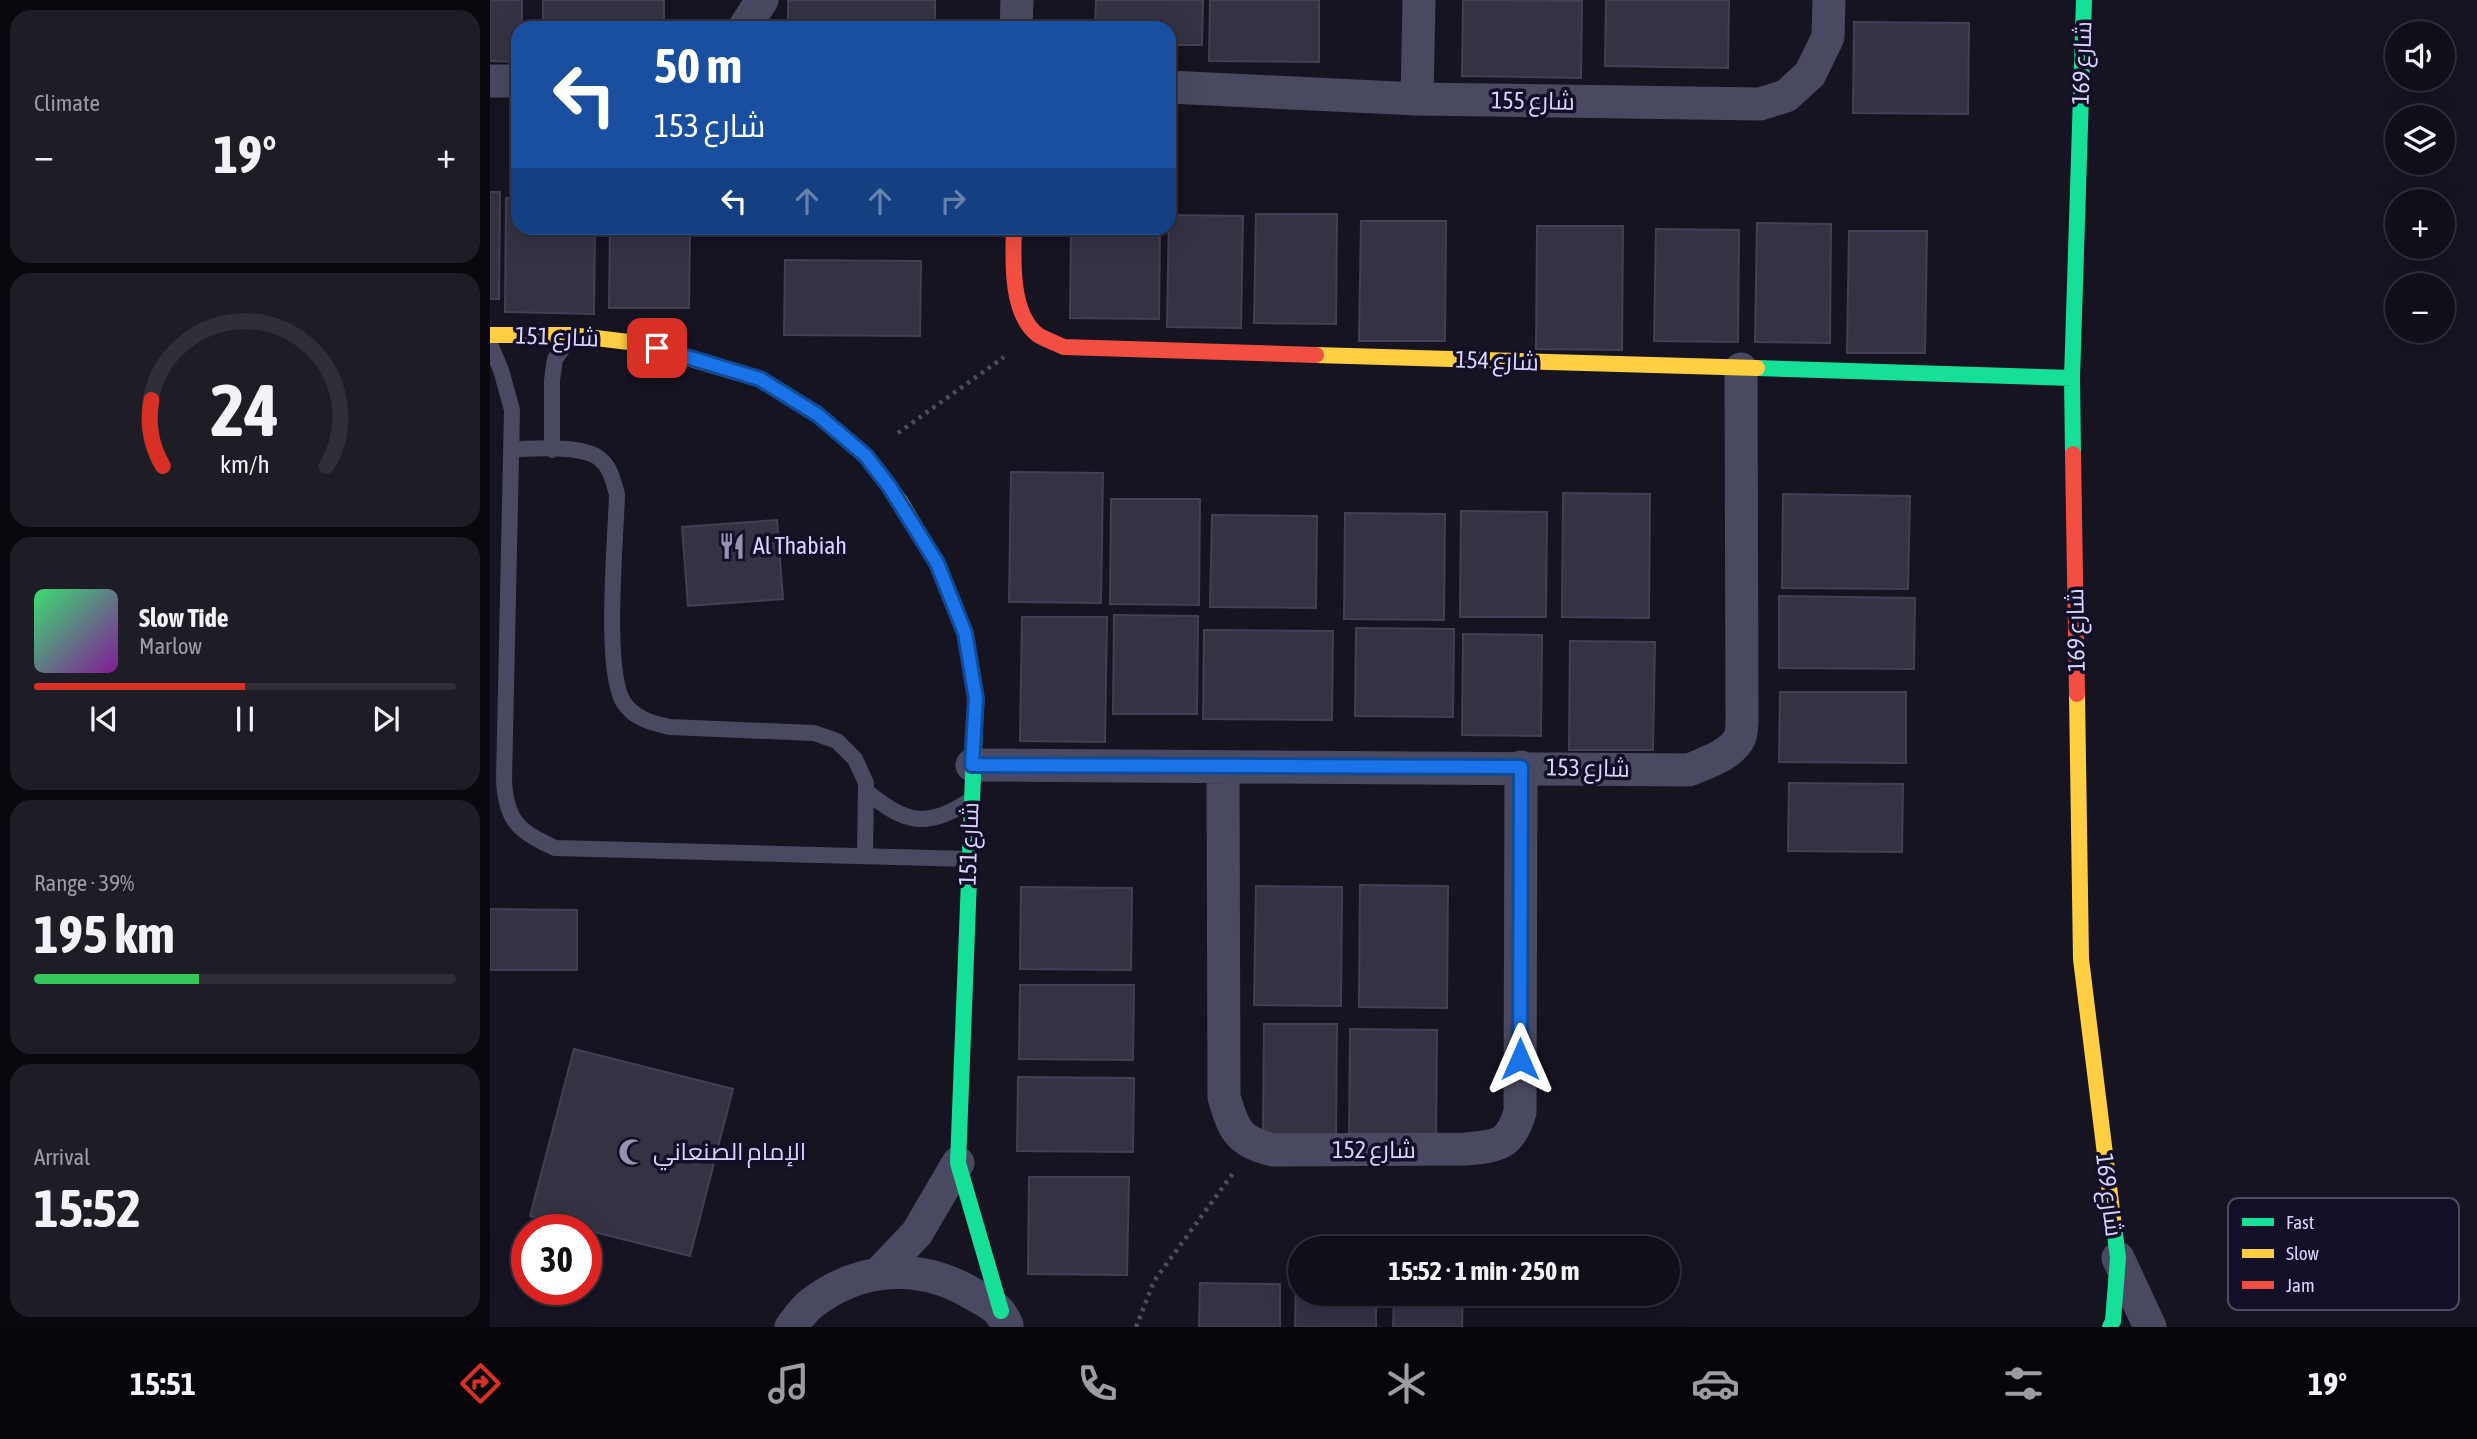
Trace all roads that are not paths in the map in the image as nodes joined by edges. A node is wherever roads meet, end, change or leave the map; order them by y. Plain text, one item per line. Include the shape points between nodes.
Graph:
1 (762, 0) edge
2 (1017, 0) edge
3 (1419, 0) edge
4 (1829, 0) edge
5 (2084, 0) edge
6 (748, 21) edge
7 (1016, 21) edge
8 (490, 80) edge
9 (511, 81) edge
10 (1176, 88) edge
11 (1417, 99) junction
12 (1014, 235) edge
13 (490, 335) edge
14 (571, 335) junction
15 (490, 344) edge
16 (1741, 369) junction
17 (2073, 378) junction
18 (511, 449) junction
19 (552, 450) junction
20 (972, 765) junction
21 (1223, 766) junction
22 (1521, 767) junction
23 (866, 790) junction
24 (971, 799) junction
25 (865, 856) junction
26 (969, 859) junction
27 (958, 1163) junction
28 (2118, 1258) junction
29 (880, 1272) junction
30 (1005, 1319) edge
31 (791, 1327) edge
32 (2110, 1327) edge
33 (2150, 1327) edge

1 - 6 street
2 - 7 street
3 - 11 street
4 - 11 street, شارع 155 via 1828,37 1810,74 1786,96 1760,104
5 - 17 street, شارع 169
8 - 9 street
10 - 11 street, شارع 155
12 - 16 street, شارع 154 via 1020,306 1036,334 1064,347
13 - 14 street, شارع 151
14 - 19 lane via 555,359
14 - 20 street, شارع 151 via 637,342 760,379 818,415 866,456 937,563 965,633 976,699
15 - 18 lane via 512,410
16 - 17 street, شارع 154
16 - 22 street, شارع 153 via 1740,737 1731,749 1689,770
17 - 28 street, شارع 169 via 2081,959
18 - 19 lane
18 - 25 lane via 504,780 505,801 514,823 530,837 555,848
19 - 23 lane via 581,450 599,458 610,471 617,494 612,659 617,691 625,706 647,722 670,727 814,733 837,741 855,759
20 - 21 street, شارع 153
20 - 24 street, شارع 151
21 - 22 street, شارع 153
21 - 22 street, شارع 152 via 1224,1097 1240,1137 1273,1150 1490,1147 1506,1142 1516,1128 1520,1112
23 - 24 lane via 904,817 926,820 943,816
23 - 25 lane
24 - 26 street, شارع 151
25 - 26 lane
26 - 27 street, شارع 151
27 - 29 street, شارع 151 via 917,1233
27 - 30 street, شارع 151
28 - 32 street, شارع 169
28 - 33 street, شارع 169
29 - 30 street via 920,1273 956,1284
29 - 31 street via 843,1284 810,1304

